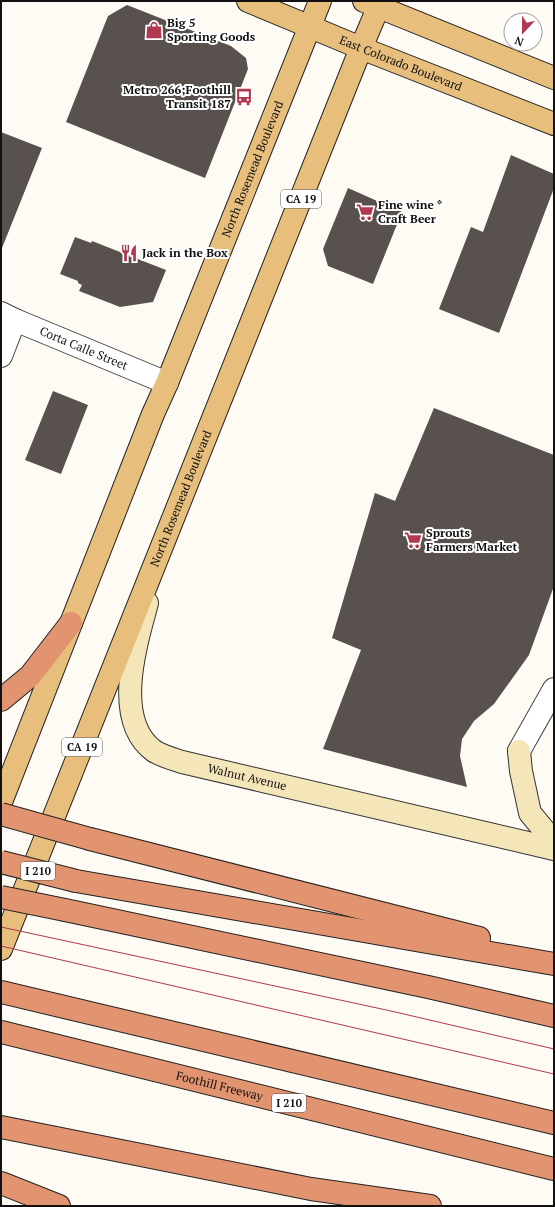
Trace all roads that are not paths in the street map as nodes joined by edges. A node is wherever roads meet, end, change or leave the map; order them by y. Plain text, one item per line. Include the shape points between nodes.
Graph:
1 (248, 1) edge
2 (320, 1) edge
3 (374, 3) edge
4 (310, 27) junction
5 (361, 48) junction
6 (554, 78) edge
7 (554, 124) edge
8 (8, 316) edge
9 (1, 356) edge
10 (167, 383) junction
11 (164, 544) junction
12 (71, 623) junction
13 (554, 689) edge
14 (1, 700) edge
15 (519, 751) joint
16 (1, 802) edge
17 (1, 814) edge
18 (554, 842) edge
19 (554, 849) edge
20 (1, 862) edge
21 (1, 897) edge
22 (1, 949) edge
23 (554, 956) edge
24 (554, 964) edge
25 (1, 992) edge
26 (554, 1016) edge
27 (1, 1032) edge
28 (554, 1123) edge
29 (1, 1127) edge
30 (554, 1169) edge
31 (1, 1183) edge
32 (59, 1206) edge
33 (430, 1206) edge

1 - 4 main road, East Colorado Boulevard
2 - 4 main road, North Rosemead Boulevard
3 - 5 main road, CA 19
3 - 6 main road
4 - 5 main road, East Colorado Boulevard
4 - 10 main road, North Rosemead Boulevard
5 - 7 main road, East Colorado Boulevard
5 - 11 main road, North Rosemead Boulevard / CA 19
8 - 9 street
8 - 10 street, Corta Calle Street
10 - 12 main road, North Rosemead Boulevard
11 - 19 main road, Walnut Avenue via 130,674 134,726 155,751 182,762
11 - 22 main road, North Rosemead Boulevard / CA 19
12 - 14 highway via 30,676
12 - 16 main road, North Rosemead Boulevard
13 - 15 street
15 - 18 main road via 520,771 530,813
17 - 23 highway, bridge via 90,839
20 - 24 highway, I 210, bridge via 76,881
21 - 26 highway, bridge via 428,986
25 - 28 highway
27 - 30 highway, Foothill Freeway / I 210
29 - 33 highway via 311,1189
31 - 32 highway

